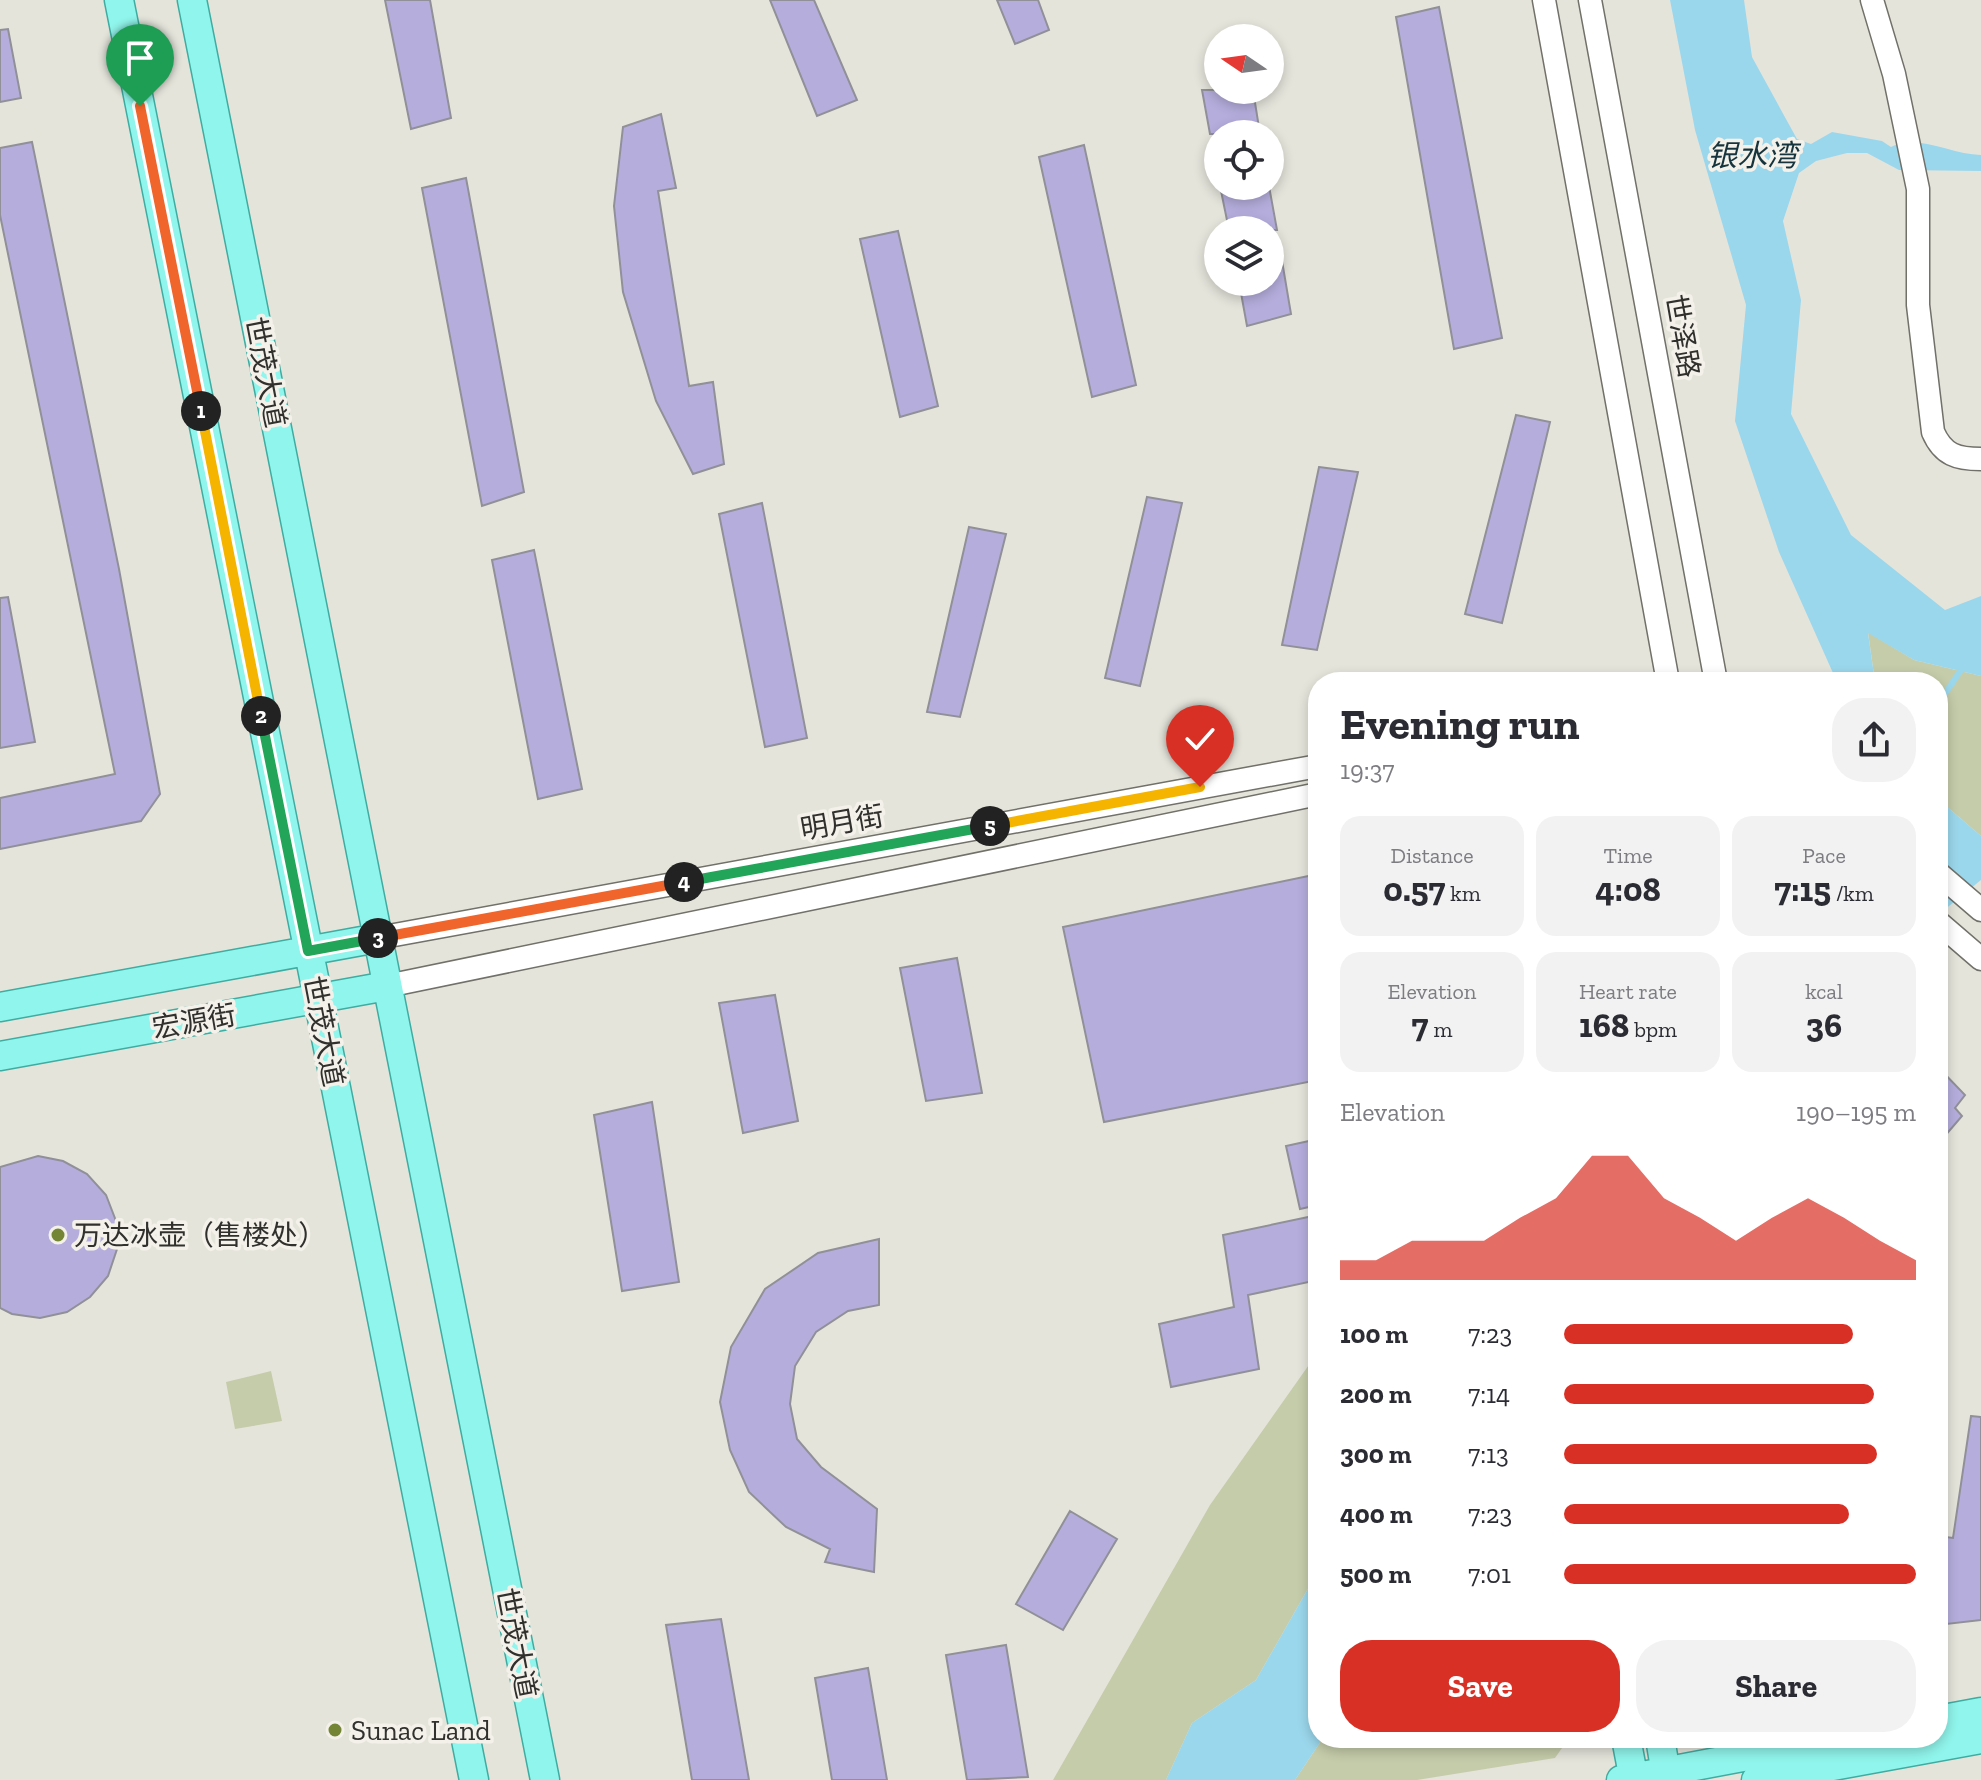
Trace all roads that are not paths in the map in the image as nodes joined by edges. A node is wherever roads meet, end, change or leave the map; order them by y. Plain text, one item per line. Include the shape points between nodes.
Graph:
1 (119, 0) edge
2 (192, 0) edge
3 (1544, 0) edge
4 (1590, 0) edge
5 (1872, 0) edge
6 (1981, 459) edge
7 (1666, 672) edge
8 (1714, 672) edge
9 (1308, 768) edge
10 (1308, 796) edge
11 (1948, 882) edge
12 (1981, 910) edge
13 (1948, 931) edge
14 (378, 938) junction
15 (308, 951) junction
16 (1979, 957) edge
17 (387, 986) junction
18 (318, 998) junction
19 (0, 1007) edge
20 (0, 1056) edge
21 (1981, 1712) edge
22 (1948, 1718) edge
23 (1981, 1739) edge
24 (1948, 1745) edge
25 (1627, 1748) edge
26 (1662, 1748) edge
27 (1797, 1748) edge
28 (1932, 1748) edge
29 (1667, 1776) edge
30 (1629, 1779) edge
31 (474, 1780) edge
32 (545, 1780) edge
33 (1756, 1780) edge

1 - 15 main road, 世茂大道
2 - 14 main road, 世茂大道
3 - 7 street
4 - 8 street, 世泽路
5 - 6 street via 1918,189 1918,305 1933,432 1951,455
9 - 14 street, 明月街
10 - 17 street
11 - 12 street
13 - 16 street
14 - 15 main road, 宏源街
14 - 17 main road, 世茂大道
15 - 18 main road, 世茂大道
15 - 19 main road, 宏源街
17 - 18 main road, 宏源街
17 - 32 main road, 世茂大道
18 - 20 main road, 宏源街
18 - 31 main road, 世茂大道
21 - 22 main road
23 - 24 main road
25 - 30 main road
26 - 29 main road
27 - 29 main road
28 - 33 main road
29 - 30 main road

